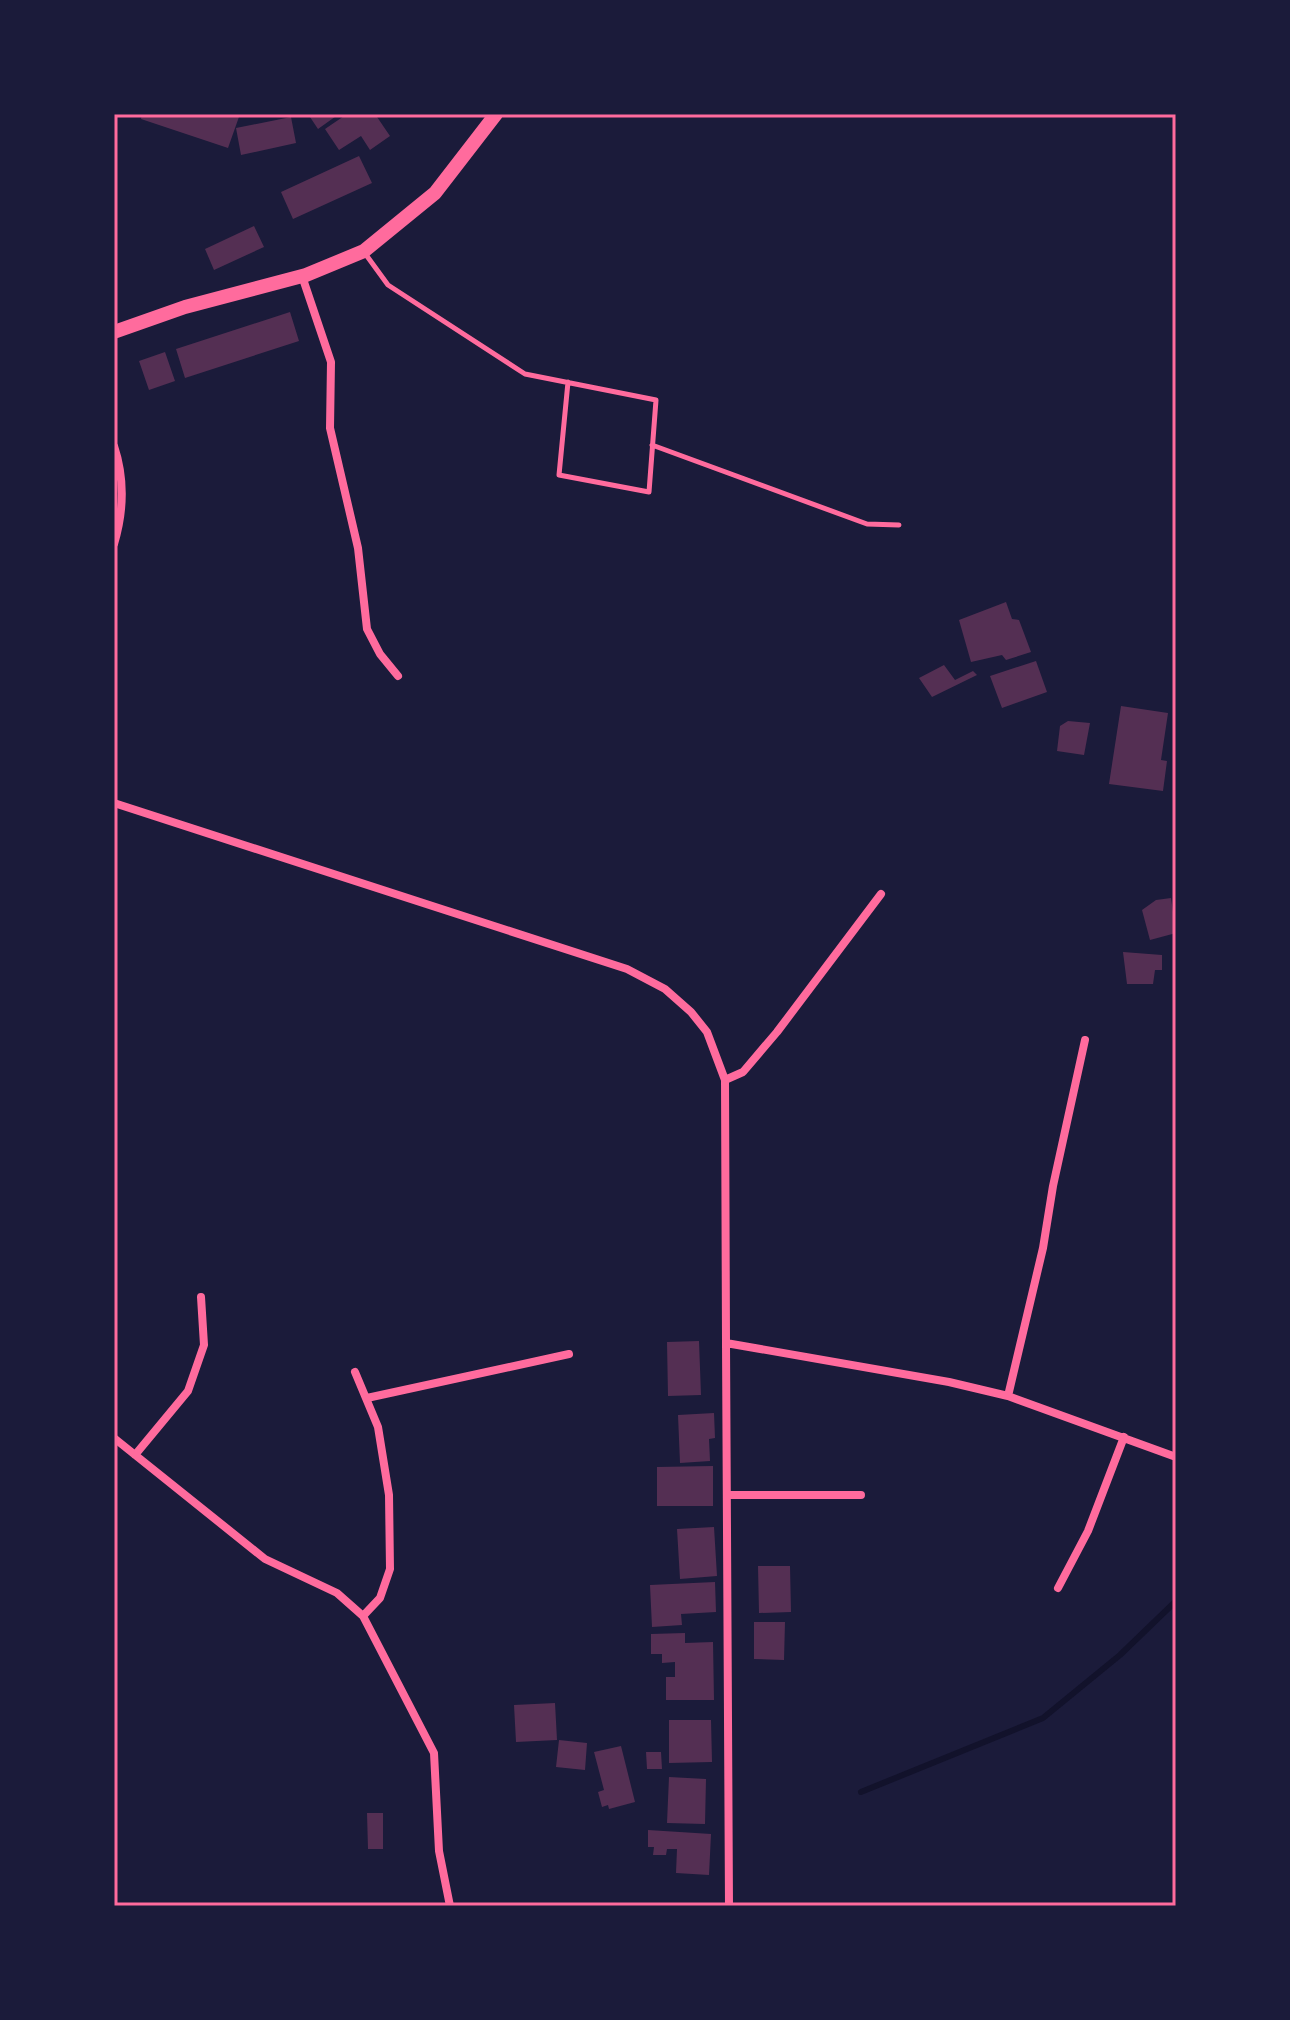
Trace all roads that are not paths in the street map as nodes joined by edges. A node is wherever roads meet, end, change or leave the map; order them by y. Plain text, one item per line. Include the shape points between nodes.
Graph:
1 (496, 114) edge
2 (364, 251) junction
3 (302, 276) junction
4 (114, 332) edge
5 (568, 382) junction
6 (652, 445) junction
7 (114, 446) edge
8 (899, 525) dead end
9 (114, 544) edge
10 (398, 676) dead end
11 (114, 803) edge
12 (881, 894) dead end
13 (1085, 1040) dead end
14 (725, 1080) junction
15 (201, 1297) dead end
16 (726, 1343) junction
17 (569, 1354) dead end
18 (355, 1372) dead end
19 (1008, 1396) junction
20 (367, 1398) junction
21 (1124, 1437) junction
22 (114, 1438) edge
23 (135, 1455) junction
24 (1176, 1457) edge
25 (729, 1495) junction
26 (861, 1495) dead end
27 (1058, 1588) dead end
28 (363, 1616) junction
29 (450, 1906) edge
30 (729, 1906) edge

1 - 2 main road via 435,193
2 - 3 main road
2 - 5 lane via 388,285 525,374
3 - 4 main road
3 - 10 street via 331,362 330,428 356,535 367,629
5 - 6 lane via 656,400
5 - 6 lane via 559,475 649,492
6 - 8 lane via 867,524
7 - 9 street via 123,484
11 - 14 street via 627,969 665,989 691,1012 707,1032
12 - 14 street via 777,1032 743,1072
13 - 19 street
14 - 16 street
15 - 23 street via 204,1345 194,1378
16 - 19 street
16 - 25 street
17 - 20 street
18 - 20 street
19 - 21 street
20 - 28 street via 385,1456 390,1569 380,1598
21 - 24 street
21 - 27 street via 1088,1531
22 - 23 street
23 - 28 street via 265,1559 337,1593
25 - 26 street
25 - 30 street
28 - 29 street via 434,1753 439,1851

